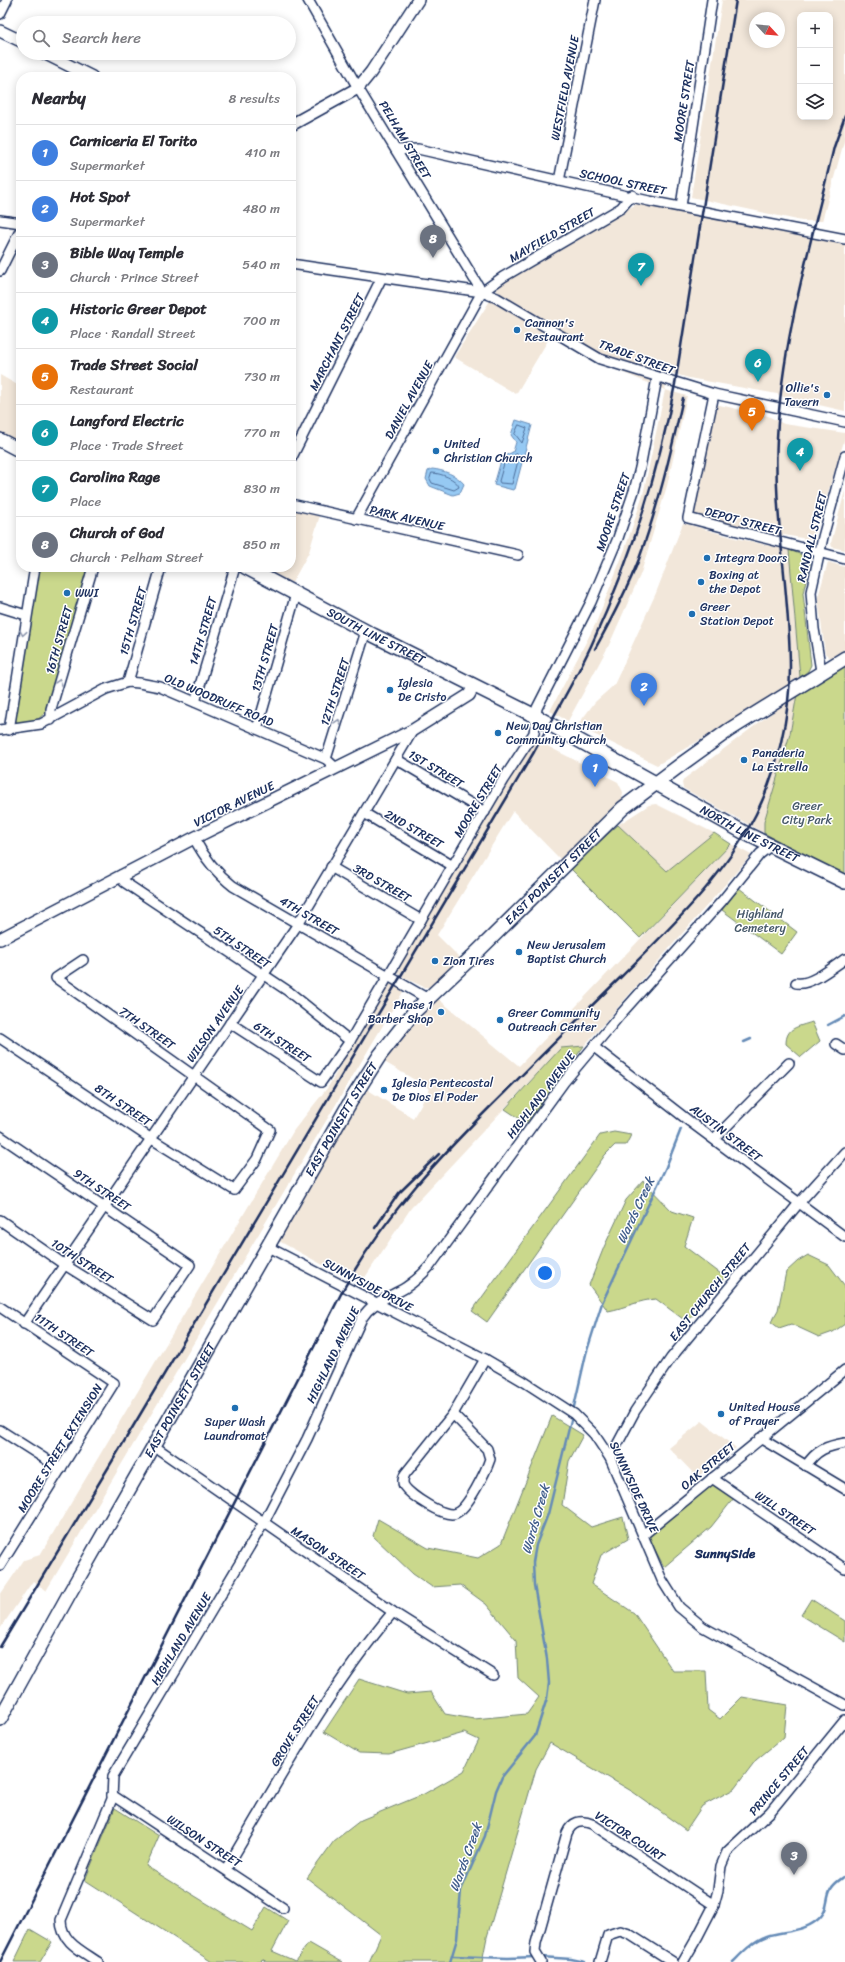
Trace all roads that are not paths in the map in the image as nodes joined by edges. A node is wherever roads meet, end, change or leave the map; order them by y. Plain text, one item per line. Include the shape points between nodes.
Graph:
1 (7, 0) edge
2 (308, 0) edge
3 (418, 0) edge
4 (595, 0) edge
5 (712, 0) edge
6 (0, 14) edge
7 (0, 31) edge
8 (16, 39) edge
9 (58, 60) edge
10 (82, 72) edge
11 (358, 88) junction
12 (296, 122) edge
13 (396, 150) junction
14 (559, 181) junction
15 (632, 195) junction
16 (681, 206) junction
17 (0, 220) edge
18 (16, 222) edge
19 (16, 239) edge
20 (845, 239) edge
21 (296, 265) edge
22 (0, 271) edge
23 (382, 279) junction
24 (482, 292) junction
25 (657, 378) junction
26 (714, 394) junction
27 (845, 422) edge
28 (0, 440) edge
29 (296, 446) edge
30 (16, 448) edge
31 (845, 456) edge
32 (296, 505) edge
33 (356, 519) junction
34 (819, 553) junction
35 (518, 555) dead end
36 (845, 560) edge
37 (34, 572) edge
38 (92, 572) edge
39 (161, 572) edge
40 (234, 572) edge
41 (254, 572) edge
42 (296, 594) junction
43 (0, 607) edge
44 (26, 615) junction
45 (366, 631) junction
46 (845, 658) edge
47 (821, 672) junction
48 (128, 682) junction
49 (474, 686) junction
50 (195, 702) junction
51 (535, 716) junction
52 (51, 720) junction
53 (257, 729) junction
54 (4, 730) edge
55 (413, 730) junction
56 (326, 759) junction
57 (396, 760) junction
58 (336, 768) junction
59 (656, 783) junction
60 (485, 812) junction
61 (364, 813) junction
62 (194, 838) junction
63 (770, 846) junction
64 (453, 866) junction
65 (331, 868) junction
66 (121, 875) junction
67 (845, 882) edge
68 (421, 920) junction
69 (298, 924) junction
70 (0, 939) edge
71 (845, 959) edge
72 (83, 960) dead end
73 (263, 975) junction
74 (389, 976) junction
75 (796, 982) dead end
76 (428, 999) junction
77 (230, 1023) junction
78 (0, 1038) edge
79 (350, 1041) junction
80 (836, 1044) dead end
81 (594, 1047) junction
82 (845, 1050) edge
83 (789, 1063) dead end
84 (194, 1076) junction
85 (321, 1082) joint
86 (0, 1136) edge
87 (150, 1138) junction
88 (714, 1139) junction
89 (845, 1152) edge
90 (234, 1190) joint
91 (799, 1203) junction
92 (105, 1206) junction
93 (0, 1220) edge
94 (845, 1237) edge
95 (268, 1247) junction
96 (65, 1265) junction
97 (375, 1303) junction
98 (0, 1307) edge
99 (153, 1320) joint
100 (24, 1324) junction
101 (485, 1360) junction
102 (845, 1370) edge
103 (114, 1383) joint
104 (453, 1414) junction
105 (0, 1430) edge
106 (760, 1438) junction
107 (845, 1444) edge
108 (154, 1446) junction
109 (610, 1458) junction
110 (806, 1466) junction
111 (61, 1469) junction
112 (712, 1478) junction
113 (845, 1489) edge
114 (263, 1524) junction
115 (643, 1535) junction
116 (1, 1560) edge
117 (845, 1569) edge
118 (393, 1612) junction
119 (493, 1675) dead end
120 (845, 1705) edge
121 (0, 1719) edge
122 (845, 1720) edge
123 (112, 1795) junction
124 (226, 1869) junction
125 (714, 1906) junction
126 (283, 1908) dead end
127 (98, 1962) edge
128 (541, 1962) edge
129 (600, 1962) edge
130 (674, 1962) edge
131 (683, 1962) edge

1 - 6 street
2 - 11 street, PELHAM STREET
3 - 11 street
4 - 14 street, WESTFIELD AVENUE
5 - 16 street, MOORE STREET
7 - 8 street
9 - 10 street
11 - 12 street
11 - 13 street, PELHAM STREET
13 - 14 street, SCHOOL STREET via 418,149
13 - 24 street, PELHAM STREET
14 - 15 street, SCHOOL STREET
15 - 16 street, SCHOOL STREET
15 - 24 street, MAYFIELD STREET via 621,208
16 - 20 street, SCHOOL STREET
17 - 18 street
19 - 22 street
21 - 23 street, TRADE STREET
23 - 24 street, TRADE STREET
23 - 29 street, MARCHANT STREET
24 - 25 street, TRADE STREET via 497,298 600,359
24 - 33 street, DANIEL AVENUE
25 - 26 street, TRADE STREET
25 - 51 street, MOORE STREET via 639,474 618,538 591,602
26 - 27 street, TRADE STREET
26 - 34 street, DEPOT STREET via 688,518
28 - 30 main road
31 - 34 street, RANDALL STREET
32 - 33 street, PARK AVENUE
33 - 35 street, PARK AVENUE
34 - 36 street, DEPOT STREET
34 - 47 street, RANDALL STREET via 812,582 811,601
37 - 44 street
52 -> 38 street, 16TH STREET via 51,709
39 - 48 street, 15TH STREET
40 - 50 street, 14TH STREET
41 - 42 main road, SOUTH LINE STREET
42 - 45 main road, SOUTH LINE STREET
42 - 53 street, 13TH STREET
43 - 44 street
44 -> 54 street
45 - 49 main road, SOUTH LINE STREET
56 -> 45 street, 12TH STREET
46 - 47 main road, EAST POINSETT STREET
47 - 59 main road, EAST POINSETT STREET via 747,718
48 - 50 street, OLD WOODRUFF ROAD via 153,685
48 - 52 street, OLD WOODRUFF ROAD via 98,692
49 - 51 main road, SOUTH LINE STREET
49 - 55 street, VICTOR AVENUE via 469,695
50 - 53 street, OLD WOODRUFF ROAD
51 - 59 main road, SOUTH LINE STREET
51 - 60 street, MOORE STREET via 534,733
52 - 54 street, OLD WOODRUFF ROAD via 30,727
53 - 56 street, OLD WOODRUFF ROAD
55 - 57 street, WILSON AVENUE
55 - 58 street, VICTOR AVENUE
56 - 58 street, OLD WOODRUFF ROAD
57 - 60 street, 1ST STREET
57 - 61 street, WILSON AVENUE
58 - 62 street, VICTOR AVENUE
59 - 63 main road, NORTH LINE STREET
59 - 76 main road, EAST POINSETT STREET via 618,813
60 - 64 street, MOORE STREET
61 - 64 street, 2ND STREET
61 - 65 street, WILSON AVENUE
62 - 66 street, VICTOR AVENUE
62 - 69 street, 4TH STREET via 204,857 222,877 244,893
63 - 67 main road, NORTH LINE STREET
63 - 81 street, HIGHLAND AVENUE via 760,854
64 - 68 street, MOORE STREET
65 - 68 street, 3RD STREET
65 - 69 street, WILSON AVENUE
66 - 70 street, VICTOR AVENUE
66 - 73 street, 5TH STREET via 124,882
68 - 74 street, MOORE STREET
69 - 73 street, WILSON AVENUE
69 - 74 street, 4TH STREET
71 - 75 street via 810,981
72 - 84 street, 7TH STREET via 56,978
73 - 77 street, WILSON AVENUE
73 - 79 street, 5TH STREET via 309,1007
74 - 76 street, 4TH STREET
74 - 79 street, MOORE STREET
76 - 95 main road, EAST POINSETT STREET via 396,1034 365,1077
77 - 84 street, WILSON AVENUE
77 - 85 street, 6TH STREET
78 - 87 street, 8TH STREET
79 - 85 street, MOORE STREET
80 - 82 street
81 - 88 street, AUSTIN STREET
81 - 97 street, HIGHLAND AVENUE via 564,1082 430,1266 418,1279
83 - 88 street
84 - 87 street, WILSON AVENUE
84 - 90 street, 7TH STREET via 270,1130 257,1159
86 - 92 street, 9TH STREET
87 - 90 street, 8TH STREET
87 - 92 street, WILSON AVENUE
88 - 91 street, AUSTIN STREET
89 - 91 street, EAST CHURCH STREET
91 - 94 street, AUSTIN STREET
91 - 109 street, EAST CHURCH STREET via 672,1358 635,1411
92 - 96 street, WILSON AVENUE
92 - 99 street, 9TH STREET via 190,1265
93 - 96 street, 10TH STREET
95 - 97 street, SUNNYSIDE DRIVE
95 - 108 main road, EAST POINSETT STREET
96 - 99 street, 10TH STREET
96 - 100 street, WILSON AVENUE
97 - 101 street, SUNNYSIDE DRIVE
97 - 114 street, HIGHLAND AVENUE via 362,1318 307,1439
98 - 100 street, 11TH STREET
100 - 103 street, 11TH STREET
101 - 104 street
101 - 109 street, SUNNYSIDE DRIVE via 574,1414 594,1434
102 - 106 street, OAK STREET
103 - 111 street, MOORE STREET EXTENSION
104 - 104 street via 405,1474 403,1480 405,1486 424,1501 452,1515 466,1503 490,1459 487,1449
105 - 111 street
106 - 110 street
106 - 112 street, OAK STREET
107 - 110 street via 818,1451
108 - 114 street, MASON STREET
108 - 121 main road, EAST POINSETT STREET
109 - 115 street, SUNNYSIDE DRIVE
110 - 113 street
111 - 116 street, MOORE STREET EXTENSION
112 - 115 street, OAK STREET
112 - 117 street, WILL STREET
114 - 118 street, MASON STREET
114 - 123 street, HIGHLAND AVENUE via 115,1771
115 - 120 street, SUNNYSIDE DRIVE via 669,1594 690,1618
118 - 119 street, MASON STREET
118 - 124 street, GROVE STREET via 338,1684
122 - 125 street, PRINCE STREET via 770,1812 727,1852 721,1866
123 - 124 street, WILSON STREET
123 - 127 street, HIGHLAND AVENUE via 61,1920 63,1933 68,1940
124 - 126 street, WILSON STREET
125 - 128 street, VICTOR COURT via 592,1824 578,1822 573,1824 567,1833 536,1943 536,1952
125 - 131 street, PRINCE STREET
129 - 130 street via 608,1935 620,1931

